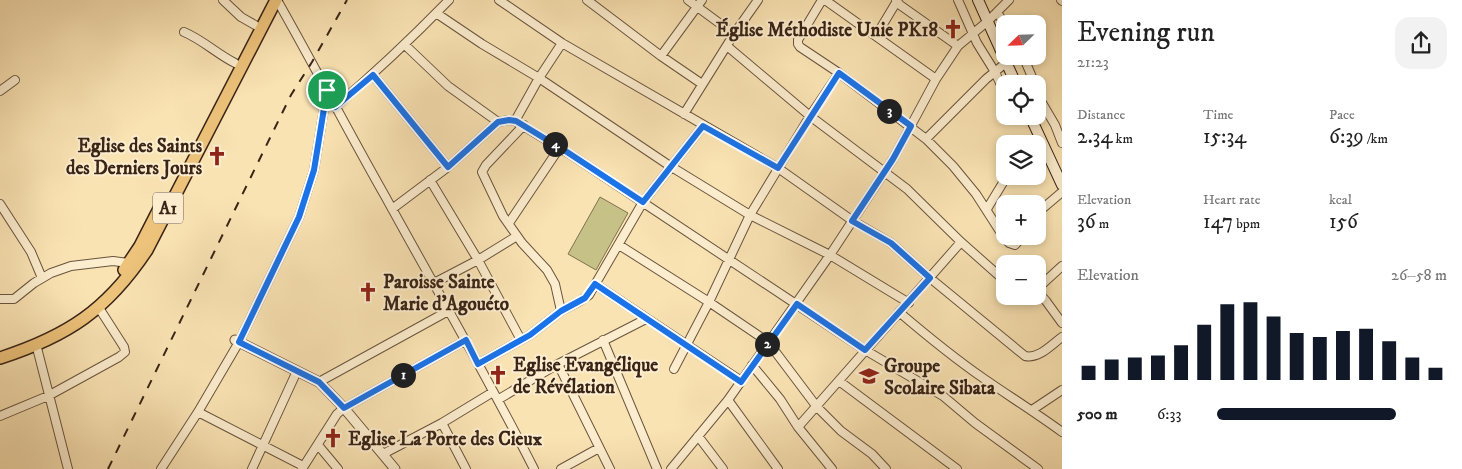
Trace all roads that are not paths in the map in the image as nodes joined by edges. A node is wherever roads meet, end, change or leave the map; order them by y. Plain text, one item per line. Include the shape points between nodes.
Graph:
1 (223, 0) edge
2 (268, 0) edge
3 (277, 0) edge
4 (449, 0) edge
5 (499, 0) edge
6 (587, 0) edge
7 (688, 0) edge
8 (758, 0) edge
9 (823, 0) edge
10 (897, 0) edge
11 (958, 0) edge
12 (978, 0) edge
13 (1009, 0) edge
14 (700, 4) edge
15 (436, 12) junction
16 (997, 12) junction
17 (999, 15) edge
18 (988, 21) junction
19 (255, 25) junction
20 (184, 32) dead end
21 (973, 32) junction
22 (734, 34) junction
23 (876, 36) junction
24 (996, 38) edge
25 (562, 43) junction
26 (406, 45) junction
27 (727, 46) junction
28 (958, 46) junction
29 (661, 56) junction
30 (235, 63) junction
31 (1003, 65) edge
32 (995, 72) junction
33 (839, 73) junction
34 (373, 75) junction
35 (996, 75) edge
36 (539, 78) junction
37 (936, 79) junction
38 (15, 80) dead end
39 (702, 84) junction
40 (327, 90) junction
41 (0, 91) edge
42 (335, 107) junction
43 (1046, 110) edge
44 (684, 114) junction
45 (810, 116) junction
46 (516, 121) junction
47 (498, 122) junction
48 (524, 125) junction
49 (703, 126) junction
50 (911, 126) junction
51 (926, 140) junction
52 (1062, 143) edge
53 (560, 147) junction
54 (1046, 157) edge
55 (670, 166) junction
56 (448, 167) junction
57 (778, 168) junction
58 (884, 172) junction
59 (430, 180) junction
60 (1062, 184) edge
61 (1002, 185) edge
62 (1062, 192) edge
63 (643, 202) junction
64 (0, 204) edge
65 (1046, 206) edge
66 (392, 209) junction
67 (987, 209) junction
68 (750, 215) junction
69 (852, 221) junction
70 (509, 223) junction
71 (996, 224) edge
72 (517, 236) junction
73 (961, 242) junction
74 (619, 245) junction
75 (830, 255) junction
76 (478, 260) junction
77 (730, 260) junction
78 (128, 263) junction
79 (1062, 266) edge
80 (996, 273) edge
81 (42, 278) junction
82 (930, 278) junction
83 (1046, 281) edge
84 (434, 283) junction
85 (595, 284) junction
86 (0, 299) edge
87 (1046, 301) edge
88 (709, 302) junction
89 (909, 303) junction
90 (797, 304) junction
91 (99, 308) junction
92 (450, 310) junction
93 (561, 311) junction
94 (899, 312) junction
95 (646, 319) junction
96 (1062, 323) edge
97 (1062, 337) edge
98 (466, 340) junction
99 (521, 340) junction
100 (603, 340) junction
101 (237, 341) junction
102 (768, 342) junction
103 (36, 344) junction
104 (686, 346) junction
105 (0, 350) edge
106 (865, 350) junction
107 (0, 358) edge
108 (478, 364) junction
109 (558, 364) junction
110 (752, 365) junction
111 (674, 369) dead end
112 (297, 371) junction
113 (839, 381) junction
114 (319, 382) junction
115 (741, 382) junction
116 (1062, 390) edge
117 (493, 392) junction
118 (48, 396) junction
119 (499, 399) junction
120 (728, 400) junction
121 (817, 406) junction
122 (344, 408) junction
123 (1032, 410) junction
124 (198, 412) junction
125 (0, 416) edge
126 (442, 423) junction
127 (798, 427) junction
128 (1062, 432) edge
129 (698, 436) junction
130 (318, 444) junction
131 (263, 446) junction
132 (599, 448) junction
133 (383, 454) junction
134 (302, 468) edge
135 (830, 468) edge
136 (68, 469) edge
137 (161, 469) edge
138 (252, 469) edge
139 (338, 469) edge
140 (395, 469) edge
141 (466, 469) edge
142 (534, 469) edge
143 (561, 469) edge
144 (610, 469) edge
145 (657, 469) edge
146 (671, 469) edge
147 (722, 469) edge
148 (778, 469) edge
149 (886, 469) edge
150 (957, 469) edge
151 (1038, 469) edge

1 - 19 street
2 - 19 main road, A1
3 - 40 street
3 - 91 main road, A1 via 147,250
4 - 15 street
5 - 25 street
6 - 29 street
7 - 14 street
8 - 22 street
9 - 23 street
9 - 33 street via 798,44
10 - 23 street
10 - 28 street
11 - 21 street
12 - 18 main road
13 - 16 street
14 - 22 street
14 - 29 street
15 - 26 street
15 - 36 street via 501,57
16 - 17 street
16 - 18 street
18 - 21 street
18 - 24 main road
19 - 30 main road, A1
20 - 30 street
21 - 28 street
21 - 32 street
22 - 27 street
23 - 37 street
25 - 36 street
25 - 44 street
26 - 34 street
26 - 47 street via 448,86
27 - 39 street
27 - 45 street
28 - 37 street
29 - 39 street
30 - 78 main road, A1 via 140,246
31 - 32 street
32 - 35 street
32 - 51 street
33 - 45 street
33 - 50 street
34 - 42 street
34 - 56 street
36 - 46 street
36 - 55 street
37 - 50 street
38 - 41 street
39 - 44 street
40 - 42 street
40 - 101 street via 314,170 299,217
42 - 66 street
43 - 52 street
44 - 49 street
45 - 57 street
45 - 58 street
46 - 47 street
46 - 48 street
47 - 56 street
48 - 53 street
48 - 70 street via 482,172
49 - 55 street
49 - 57 street
50 - 51 street
50 - 58 street
51 - 67 street via 953,166
53 - 63 street
53 - 70 street
54 - 60 main road
55 - 63 street
55 - 68 street
56 - 59 street
57 - 68 street
57 - 69 street
58 - 69 street
58 - 73 street via 912,193
59 - 66 street
59 - 76 street
61 - 67 street
62 - 65 street
63 - 74 street
63 - 77 street
64 - 81 street via 31,252
66 - 84 street
67 - 71 street
68 - 75 street
68 - 77 street
69 - 75 street
69 - 82 street via 891,243
70 - 72 street
72 - 76 street
72 - 93 street via 547,270 555,284
73 - 80 street
73 - 82 street
74 - 85 street
74 - 88 street
75 - 89 street
75 - 90 street
76 - 84 street
76 - 99 street
77 - 88 street
77 - 90 street
78 - 81 street via 78,264
78 - 105 main road, A1 via 98,299 72,320
79 - 83 street
81 - 86 street via 14,299
82 - 89 street
82 - 97 street via 1025,356 1038,355
84 - 92 street
85 - 93 street via 585,298
85 - 95 street
87 - 96 street
88 - 102 street
88 - 104 street
89 - 94 street
90 - 102 street
90 - 106 street
91 - 103 main road, A1 via 75,325
91 - 118 street via 125,352
92 - 98 street
92 - 114 street
93 - 99 street
94 - 106 street
94 - 123 street via 984,379
95 - 100 street
95 - 104 street
98 - 108 street
98 - 122 street
99 - 108 street
100 - 109 street
100 - 145 street
101 - 112 street
101 - 124 street
102 - 110 street
102 - 121 street
103 - 107 main road, A1
103 - 118 street
104 - 111 street
104 - 115 street
106 - 113 street
106 - 151 street via 944,396
108 - 117 street
109 - 119 street
109 - 132 street
110 - 115 street
110 - 127 street
112 - 114 street
112 - 131 street
113 - 121 street
113 - 150 street
114 - 122 street
115 - 120 street
116 - 123 street
117 - 119 street
117 - 126 street
118 - 125 street
118 - 136 street
119 - 142 street
120 - 129 street
120 - 148 street
121 - 127 street
121 - 149 street
122 - 130 street via 336,414
122 - 133 street
123 - 128 street
124 - 131 street
124 - 137 street
126 - 133 street
126 - 141 street
127 - 135 street
129 - 146 street
129 - 147 street
130 - 134 street
130 - 139 street
131 - 134 street
131 - 138 street
132 - 143 street
132 - 144 street
133 - 140 street

